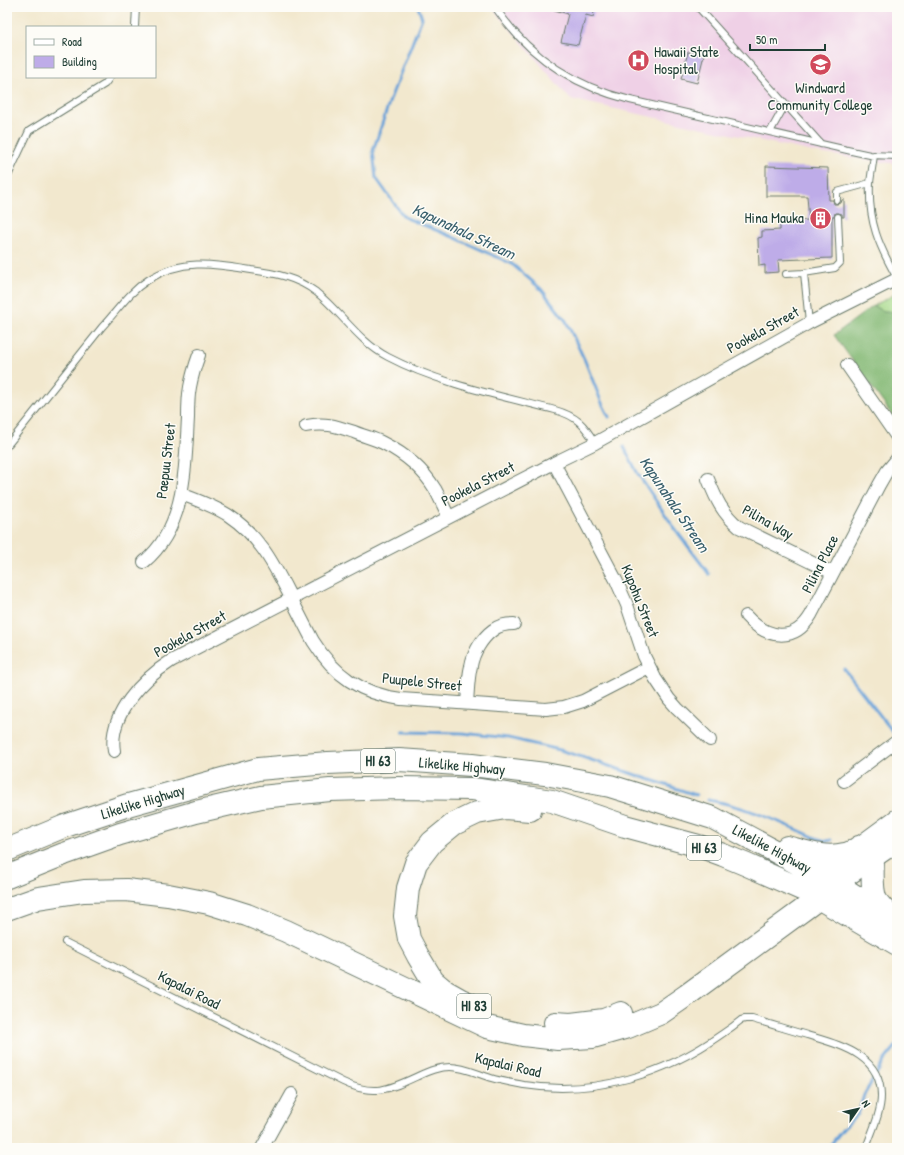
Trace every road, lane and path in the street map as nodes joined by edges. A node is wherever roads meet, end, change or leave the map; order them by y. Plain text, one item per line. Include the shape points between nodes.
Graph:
1 (136, 7) edge
2 (495, 7) edge
3 (699, 8) edge
4 (135, 26) edge
5 (109, 78) edge
6 (785, 105) junction
7 (770, 132) junction
8 (821, 144) junction
9 (874, 155) junction
10 (897, 156) edge
11 (7, 178) edge
12 (870, 183) junction
13 (837, 200) dead end
14 (838, 217) dead end
15 (804, 273) junction
16 (786, 274) dead end
17 (897, 279) edge
18 (809, 323) junction
19 (199, 355) dead end
20 (847, 365) dead end
21 (306, 426) dead end
22 (897, 437) edge
23 (594, 443) junction
24 (7, 446) edge
25 (897, 459) edge
26 (554, 463) junction
27 (708, 479) dead end
28 (181, 494) junction
29 (449, 517) junction
30 (144, 562) dead end
31 (833, 573) junction
32 (291, 598) junction
33 (746, 616) dead end
34 (514, 624) dead end
35 (649, 667) junction
36 (467, 703) junction
37 (710, 740) dead end
38 (895, 742) edge
39 (114, 751) dead end
40 (844, 781) dead end
41 (596, 816) junction
42 (897, 819) edge
43 (752, 838) junction
44 (897, 842) edge
45 (7, 850) edge
46 (866, 853) junction
47 (7, 878) edge
48 (831, 881) junction
49 (813, 896) junction
50 (7, 909) edge
51 (895, 921) edge
52 (65, 942) dead end
53 (897, 944) edge
54 (292, 1094) dead end
55 (262, 1148) edge
56 (866, 1148) edge

1 - 4 lane
2 - 7 lane via 532,50 586,86 630,100
3 - 6 lane
5 - 11 lane via 105,84 29,131
6 - 7 lane
6 - 8 lane
7 - 8 lane
8 - 9 lane
9 - 10 lane
9 - 12 lane
12 - 13 lane via 837,192
12 - 17 lane via 872,215 877,237
14 - 15 lane via 840,263 835,268
15 - 16 lane
15 - 18 lane
17 - 18 street, Pookela Street
18 - 23 street, Pookela Street
19 - 28 street, Paepuu Street via 190,388 185,472
20 - 22 street
21 - 29 street via 331,424 370,437 393,449 428,479
23 - 24 lane via 586,429 567,414 455,384 387,357 316,292 297,281 276,274 219,264 196,264 161,273 138,287 120,305
23 - 26 street, Pookela Street
25 - 31 street, Pilina Place via 879,485
26 - 29 street, Pookela Street
26 - 35 street, Kupohu Street via 616,580
27 - 31 street, Pilina Way via 722,510 739,527
28 - 30 street, Paepuu Street via 167,536
28 - 32 street, Puupele Street via 217,508 251,534 273,563
29 - 32 street, Pookela Street
31 - 33 street, Pilina Place via 812,615 798,630 786,634 773,634 761,629
32 - 36 street, Puupele Street via 312,641 328,663 348,680 370,692 391,698
32 - 39 street, Pookela Street via 171,661 150,676 133,695 121,715 114,733
34 - 36 street via 493,629 479,646 471,667
35 - 36 street, Puupele Street via 583,701 564,707
35 - 37 street, Kupohu Street via 668,699
38 - 40 street
41 - 47 highway, Likelike Highway / HI 63 via 552,801 473,789 330,790 261,797 120,834
41 - 49 highway, Likelike Highway / HI 63 via 699,846
41 - 49 highway, HI 83 via 505,808 477,813 454,824 432,842 416,863 408,888 405,916 409,939 433,981 461,1000 496,1015 533,1023 571,1024 604,1020 641,1006 674,986 787,903
42 - 46 main road
43 - 45 highway, Likelike Highway / HI 63 via 713,818 610,786 545,774 472,765 399,760 258,769 128,805 65,826
43 - 46 highway via 816,855
43 - 48 highway, Likelike Highway / HI 63
44 - 46 main road
46 - 48 main road
46 - 51 highway via 874,894 880,905
48 - 49 main road, HI 83
48 - 51 highway, Likelike Highway / HI 63
49 - 50 highway via 781,925 661,1012 628,1027 593,1037 558,1039 487,1027 286,931 209,903 126,890 84,891 38,898
49 - 53 highway, Likelike Highway / HI 63
52 - 56 lane, Kapalai Road via 350,1086 366,1090 389,1088 434,1069 450,1067 531,1086 570,1088 608,1084 664,1067 699,1050 741,1020 752,1019 836,1044 866,1060 874,1072 881,1094
54 - 55 street

